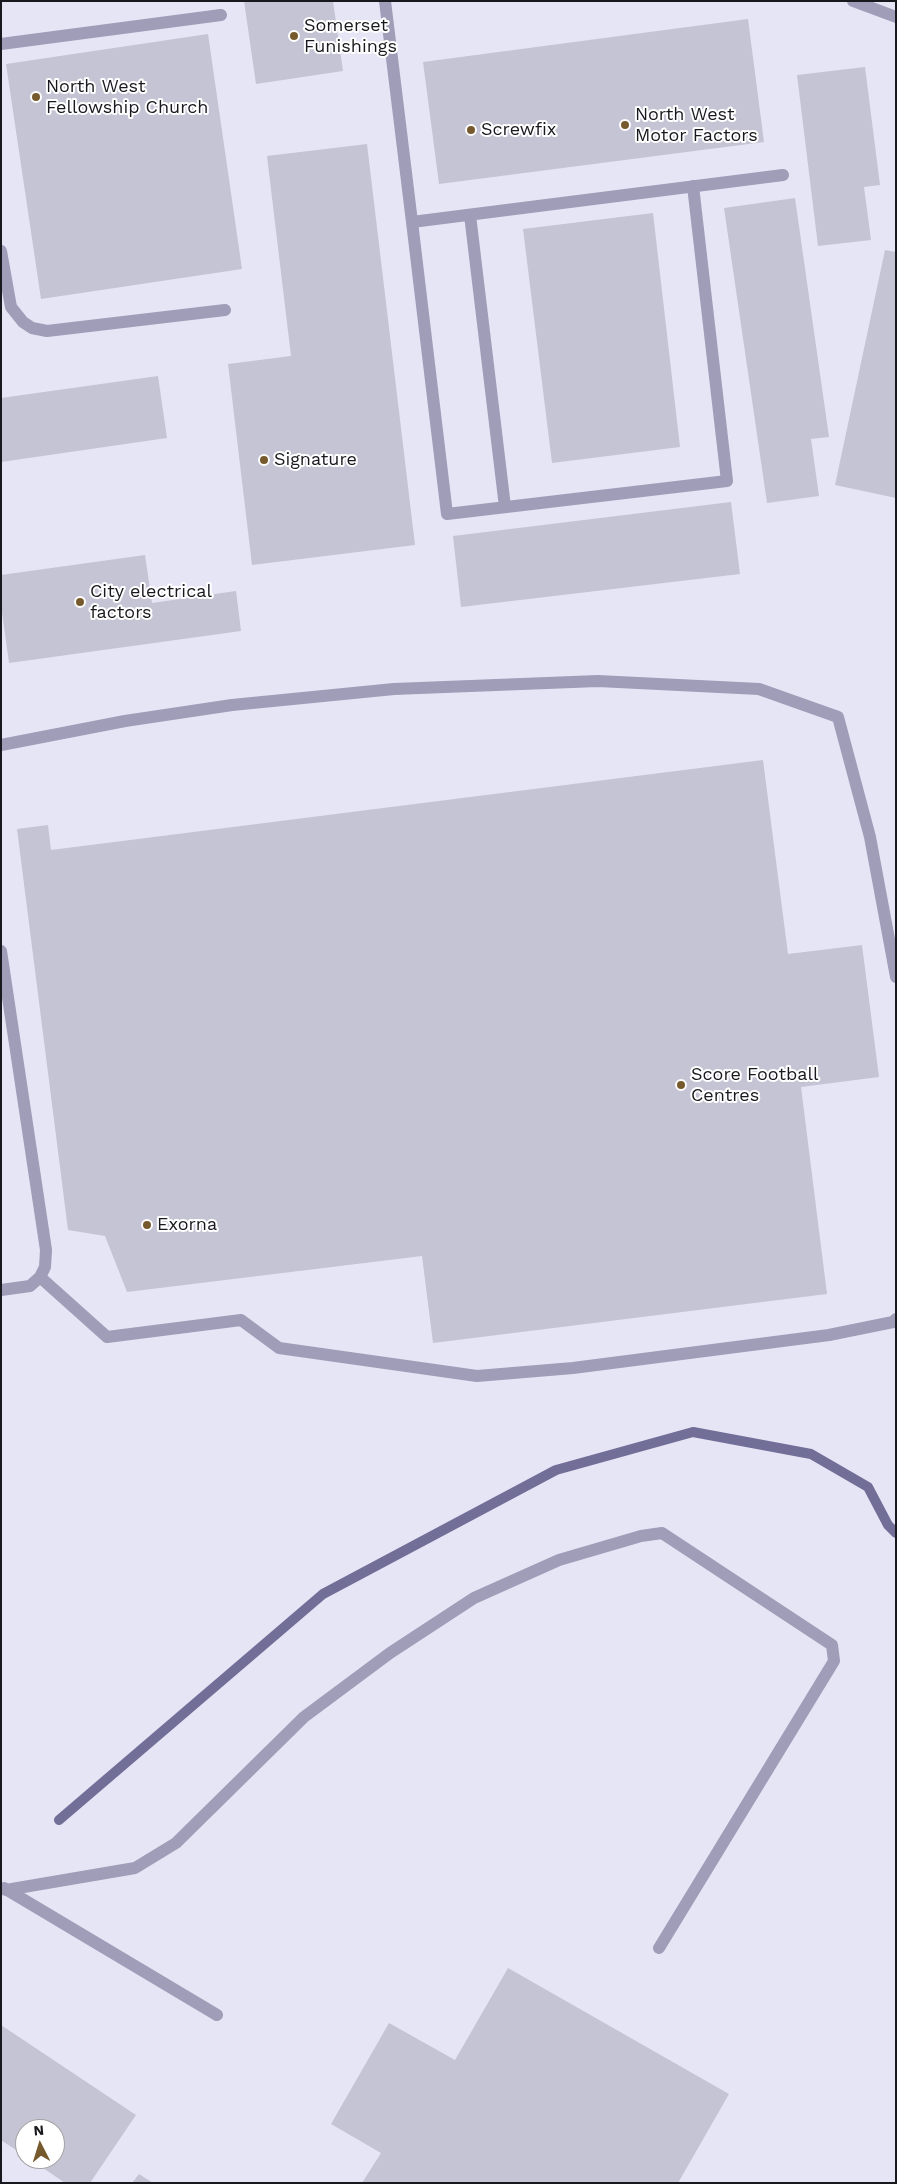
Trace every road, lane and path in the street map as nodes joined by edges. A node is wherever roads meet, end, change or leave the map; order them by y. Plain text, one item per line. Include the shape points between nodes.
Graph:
1 (386, 1) edge
2 (853, 1) edge
3 (221, 15) dead end
4 (896, 17) edge
5 (1, 44) edge
6 (783, 175) dead end
7 (693, 186) junction
8 (470, 215) junction
9 (412, 222) junction
10 (1, 250) edge
11 (225, 310) dead end
12 (505, 508) junction
13 (1, 745) edge
14 (1, 951) edge
15 (896, 977) edge
16 (40, 1277) junction
17 (1, 1290) edge
18 (896, 1319) edge
19 (4, 1887) edge
20 (659, 1948) dead end
21 (217, 2015) dead end

1 - 9 lane
2 - 4 lane
3 - 5 lane
6 - 7 lane
7 - 8 lane
7 - 12 lane via 726,480
8 - 9 lane
8 - 12 lane
9 - 12 lane via 447,514
10 - 11 lane via 11,307 22,322 32,328 47,330
13 - 15 lane via 232,705 394,689 598,681 759,689 838,717 870,837
14 - 16 lane via 46,1250 45,1267
16 - 17 lane via 30,1286
16 - 18 lane via 107,1336 241,1320 279,1348 477,1376 574,1368 829,1335
19 - 20 lane via 135,1868 176,1843 304,1717 390,1653 474,1598 559,1560 640,1536 662,1533 832,1645 834,1661
19 - 21 lane

